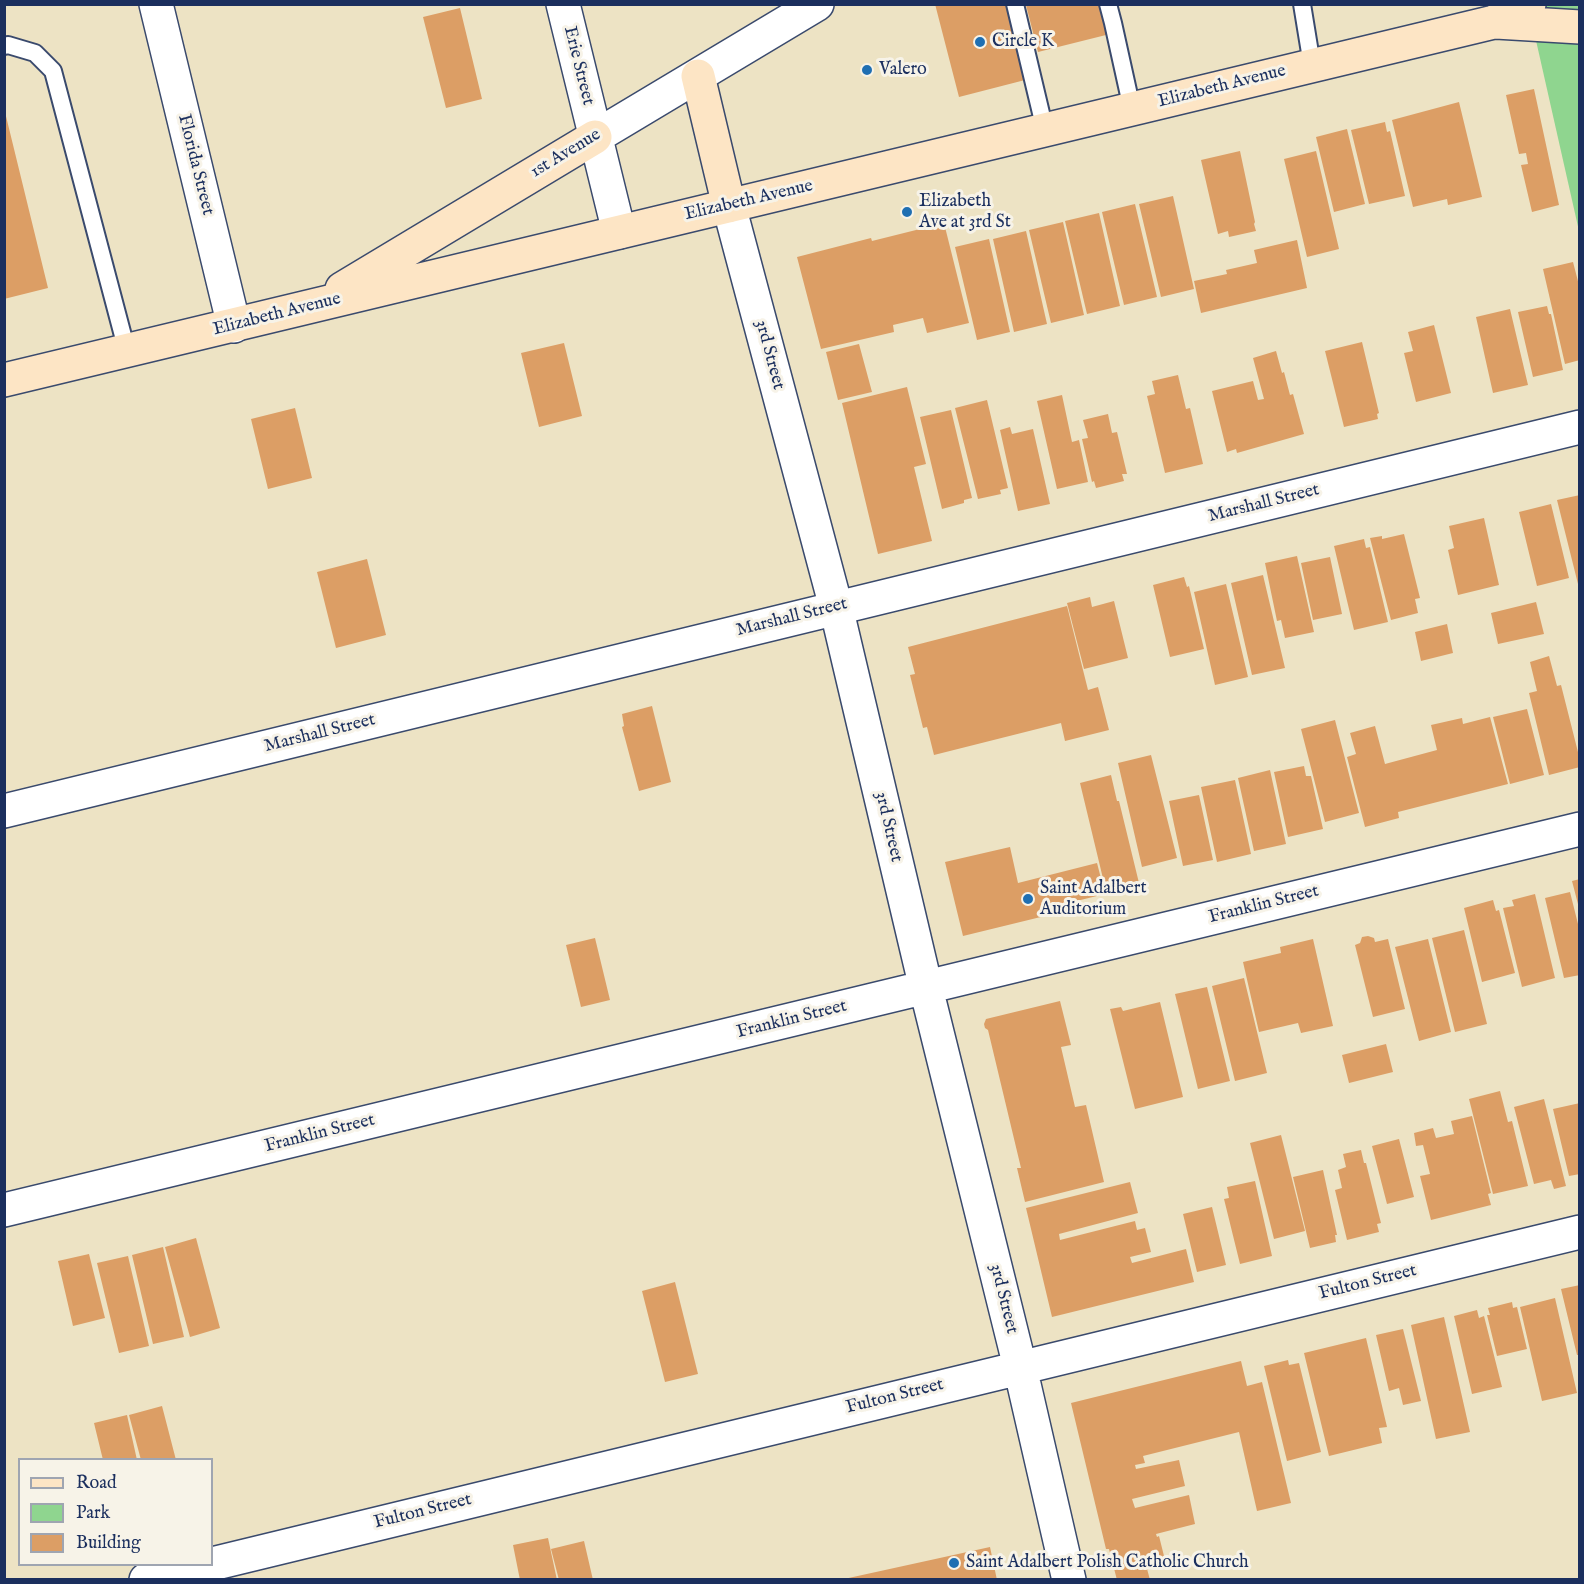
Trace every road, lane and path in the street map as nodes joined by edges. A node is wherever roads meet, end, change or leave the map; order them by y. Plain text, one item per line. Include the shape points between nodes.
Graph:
1 (156, 4) edge
2 (563, 4) edge
3 (817, 4) edge
4 (1015, 4) edge
5 (1108, 4) edge
6 (1302, 4) edge
7 (1529, 4) edge
8 (1492, 13) edge
9 (1580, 27) edge
10 (4, 46) edge
11 (1312, 65) junction
12 (698, 76) junction
13 (1132, 109) junction
14 (1045, 130) junction
15 (595, 137) junction
16 (729, 206) junction
17 (619, 232) junction
18 (315, 306) junction
19 (234, 326) junction
20 (128, 351) junction
21 (4, 380) edge
22 (1580, 427) edge
23 (836, 607) junction
24 (4, 811) edge
25 (1580, 829) edge
26 (926, 988) junction
27 (4, 1210) edge
28 (1580, 1232) edge
29 (1020, 1367) junction
30 (213, 1563) edge
31 (202, 1566) edge
32 (146, 1580) edge
33 (1069, 1580) edge

1 - 19 street, Florida Street
2 - 15 street, Erie Street
3 - 12 street, 1st Avenue
4 - 14 lane
5 - 13 lane
6 - 11 lane
7 - 8 street, Elizabeth Avenue
8 - 9 street, Elizabeth Avenue
8 - 11 street, Elizabeth Avenue
10 - 20 lane via 35,53 53,71
11 - 13 street, Elizabeth Avenue
12 - 15 street, 1st Avenue
12 - 16 street, 3rd Street
13 - 14 street, Elizabeth Avenue
14 - 16 street, Elizabeth Avenue
15 - 17 street, Erie Street
15 - 18 street, 1st Avenue
16 - 17 street, Elizabeth Avenue
16 - 23 street, 3rd Street
17 - 18 street, Elizabeth Avenue
18 - 19 street, Elizabeth Avenue
19 - 20 street, Elizabeth Avenue
20 - 21 street, Elizabeth Avenue
22 - 23 street, Marshall Street
23 - 24 street, Marshall Street
23 - 26 street, 3rd Street
25 - 26 street, Franklin Street
26 - 27 street, Franklin Street
26 - 29 street, 3rd Street
28 - 29 street, Fulton Street
29 - 30 street, Fulton Street
29 - 33 street, 3rd Street
31 - 32 street, Fulton Street

